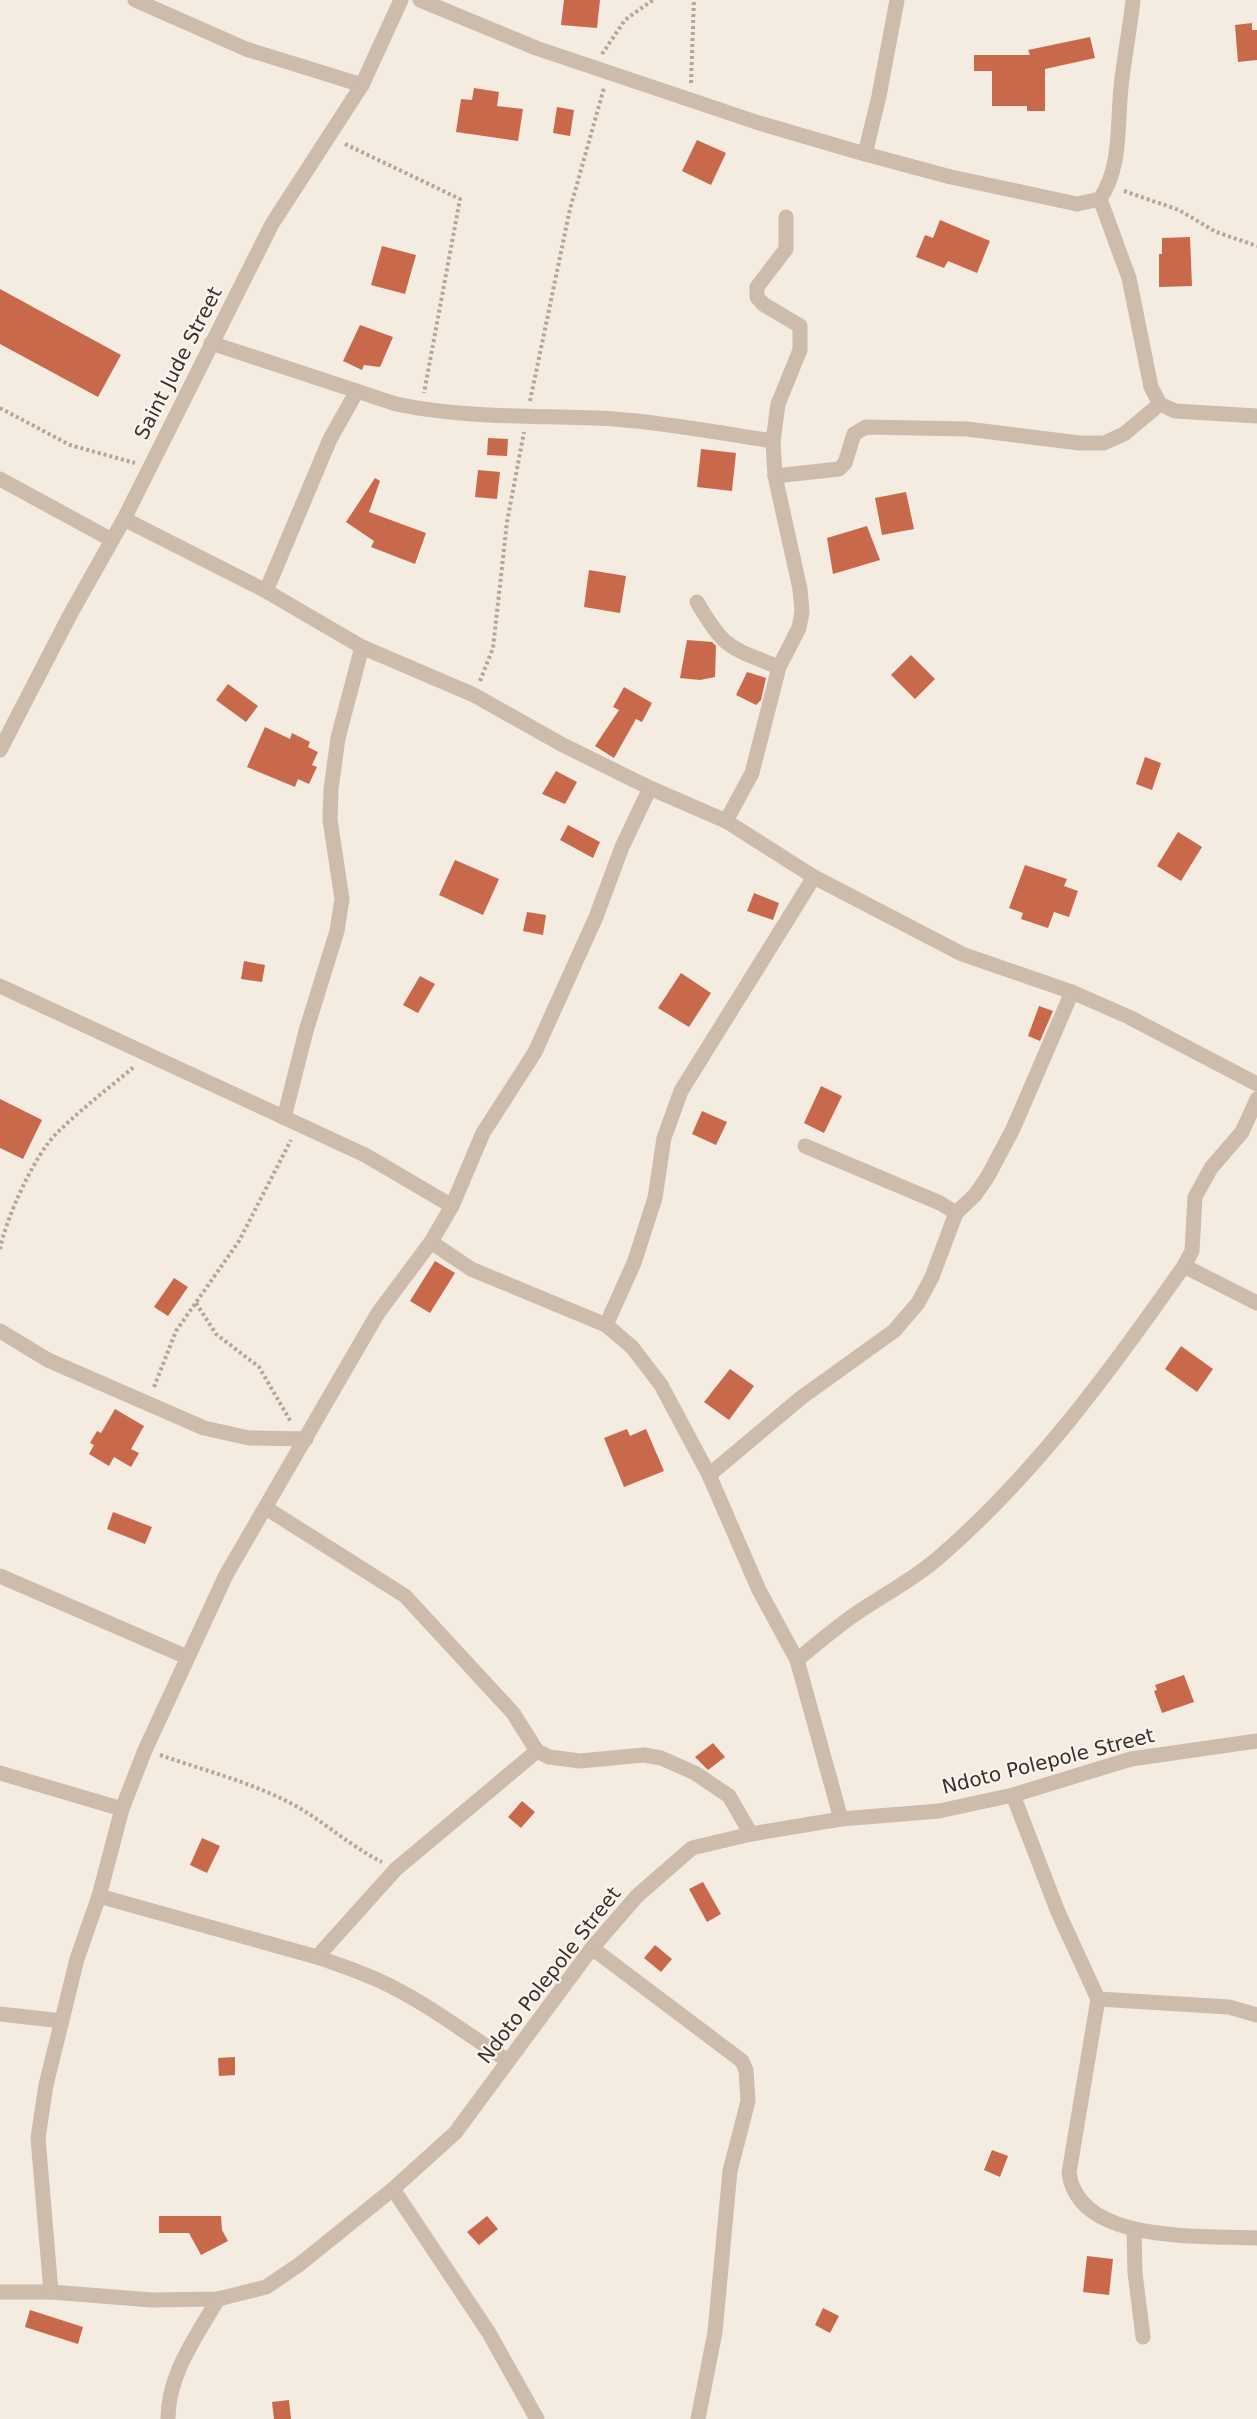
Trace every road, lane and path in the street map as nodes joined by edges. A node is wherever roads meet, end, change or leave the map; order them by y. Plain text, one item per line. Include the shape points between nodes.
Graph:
1 (135, 0) edge
2 (401, 0) edge
3 (420, 0) edge
4 (653, 0) edge
5 (694, 0) edge
6 (897, 0) edge
7 (1133, 0) edge
8 (593, 67) junction
9 (609, 72) junction
10 (362, 85) junction
11 (690, 99) junction
12 (328, 135) junction
13 (865, 154) junction
14 (1109, 185) junction
15 (1100, 199) junction
16 (786, 218) dead end
17 (1257, 246) edge
18 (211, 343) junction
19 (357, 390) junction
20 (1160, 404) junction
21 (0, 408) edge
22 (421, 409) junction
23 (1257, 416) edge
24 (526, 417) junction
25 (773, 441) junction
26 (150, 467) junction
27 (775, 476) junction
28 (0, 479) edge
29 (124, 519) junction
30 (112, 540) junction
31 (266, 591) junction
32 (697, 602) dead end
33 (362, 646) junction
34 (779, 667) junction
35 (474, 695) junction
36 (0, 750) edge
37 (650, 788) junction
38 (726, 821) junction
39 (814, 877) junction
40 (0, 986) edge
41 (1072, 992) junction
42 (147, 1055) junction
43 (1257, 1084) edge
44 (1257, 1099) edge
45 (284, 1119) junction
46 (299, 1125) junction
47 (805, 1146) dead end
48 (452, 1206) junction
49 (956, 1213) junction
50 (431, 1242) junction
51 (0, 1249) edge
52 (1184, 1266) junction
53 (196, 1303) junction
54 (1257, 1304) edge
55 (606, 1325) junction
56 (0, 1331) edge
57 (147, 1404) junction
58 (303, 1438) junction
59 (709, 1475) junction
60 (266, 1508) junction
61 (0, 1576) edge
62 (187, 1657) junction
63 (796, 1659) junction
64 (1257, 1741) edge
65 (145, 1749) junction
66 (537, 1751) junction
67 (0, 1773) edge
68 (1014, 1795) junction
69 (122, 1809) junction
70 (841, 1819) junction
71 (751, 1834) junction
72 (396, 1869) junction
73 (99, 1896) junction
74 (592, 1948) junction
75 (317, 1957) junction
76 (1098, 1999) junction
77 (0, 2014) edge
78 (1257, 2015) edge
79 (62, 2020) junction
80 (508, 2061) junction
81 (393, 2189) junction
82 (1134, 2230) junction
83 (1257, 2238) edge
84 (0, 2292) edge
85 (51, 2292) junction
86 (218, 2299) junction
87 (1143, 2337) dead end
88 (168, 2419) edge
89 (537, 2419) edge
90 (698, 2419) edge

1 - 10 street via 246,49
2 - 10 street, Saint Jude Street
3 - 8 street via 489,31
4 - 8 path via 625,20
5 - 11 path
6 - 13 street
7 - 14 street via 1115,166
8 - 9 street
9 - 11 street
9 - 24 path via 570,209
10 - 12 street, Saint Jude Street
11 - 13 street
12 - 18 street, Saint Jude Street via 272,224
12 - 22 path via 460,199
13 - 15 street via 1077,204
14 - 15 street
14 - 17 path via 1179,210 1216,232
15 - 20 street via 1129,278 1151,387
16 - 25 street via 786,249 757,287 763,304 800,326 802,336 778,404
18 - 19 street
18 - 26 street, Saint Jude Street
19 - 22 street
19 - 31 street via 330,439
20 - 23 street via 1175,411
20 - 27 street via 1124,434 1104,443 968,429 866,427 854,434 845,463 839,469
21 - 26 path via 70,445
22 - 24 street
24 - 25 street via 667,424
24 - 35 path via 507,522 493,648
25 - 27 street
26 - 29 street, Saint Jude Street
27 - 34 street via 802,612 799,628
28 - 30 street
29 - 30 street, Saint Jude Street
29 - 31 street
30 - 36 street, Saint Jude Street
31 - 33 street
32 - 34 street via 716,635 732,649
33 - 35 street
33 - 45 street via 338,738 331,789 330,820 342,899
34 - 38 street via 752,773
35 - 37 street
37 - 38 street
37 - 48 street via 535,1052 483,1133
38 - 39 street
39 - 41 street via 962,954
39 - 55 street via 681,1091 664,1138 652,1209 634,1263
40 - 42 street
41 - 43 street
41 - 49 street via 1013,1129 988,1176
42 - 45 street
42 - 51 path via 55,1134 4,1227
44 - 52 street via 1242,1132 1211,1168 1195,1197 1192,1251
45 - 46 street
46 - 48 street via 365,1155
46 - 53 path via 239,1241
47 - 49 street
48 - 50 street
49 - 59 street via 932,1277 918,1303 894,1331 802,1397
50 - 55 street via 471,1269
50 - 58 street via 378,1313
52 - 54 street
52 - 63 street via 1112,1369 979,1520 908,1582 852,1616
53 - 57 path via 176,1331
53 - 58 path via 216,1334 259,1367
55 - 59 street via 632,1347 661,1385
56 - 57 street via 48,1360
57 - 58 street via 204,1428 249,1438
58 - 60 street
59 - 63 street via 759,1590
60 - 62 street via 226,1575
60 - 66 street via 405,1596 513,1713
61 - 62 street
62 - 65 street
63 - 70 street
64 - 68 street, Ndoto Polepole Street via 1131,1759
65 - 69 street
65 - 72 path via 267,1792 298,1807 354,1848
66 - 71 street via 549,1757 580,1761 644,1755 661,1758 695,1773 729,1796
66 - 72 street
67 - 69 street
68 - 70 street, Ndoto Polepole Street via 939,1810
68 - 76 street
69 - 73 street
70 - 71 street, Ndoto Polepole Street
71 - 74 street, Ndoto Polepole Street via 692,1848 637,1896
72 - 75 street
73 - 75 street
73 - 79 street via 77,1959
74 - 80 street, Ndoto Polepole Street
74 - 90 street via 742,2061 746,2070 748,2101 730,2171 715,2332
75 - 80 street via 379,1980
76 - 78 street via 1229,2007
76 - 82 street via 1069,2173 1071,2188 1081,2204 1099,2217
77 - 79 street
79 - 85 street via 38,2138
80 - 81 street, Ndoto Polepole Street via 455,2133
81 - 86 street, Ndoto Polepole Street via 266,2287
81 - 89 street via 489,2333
82 - 83 street
82 - 87 street
84 - 85 street, Ndoto Polepole Street
85 - 86 street, Ndoto Polepole Street via 152,2300
86 - 88 street via 172,2382

